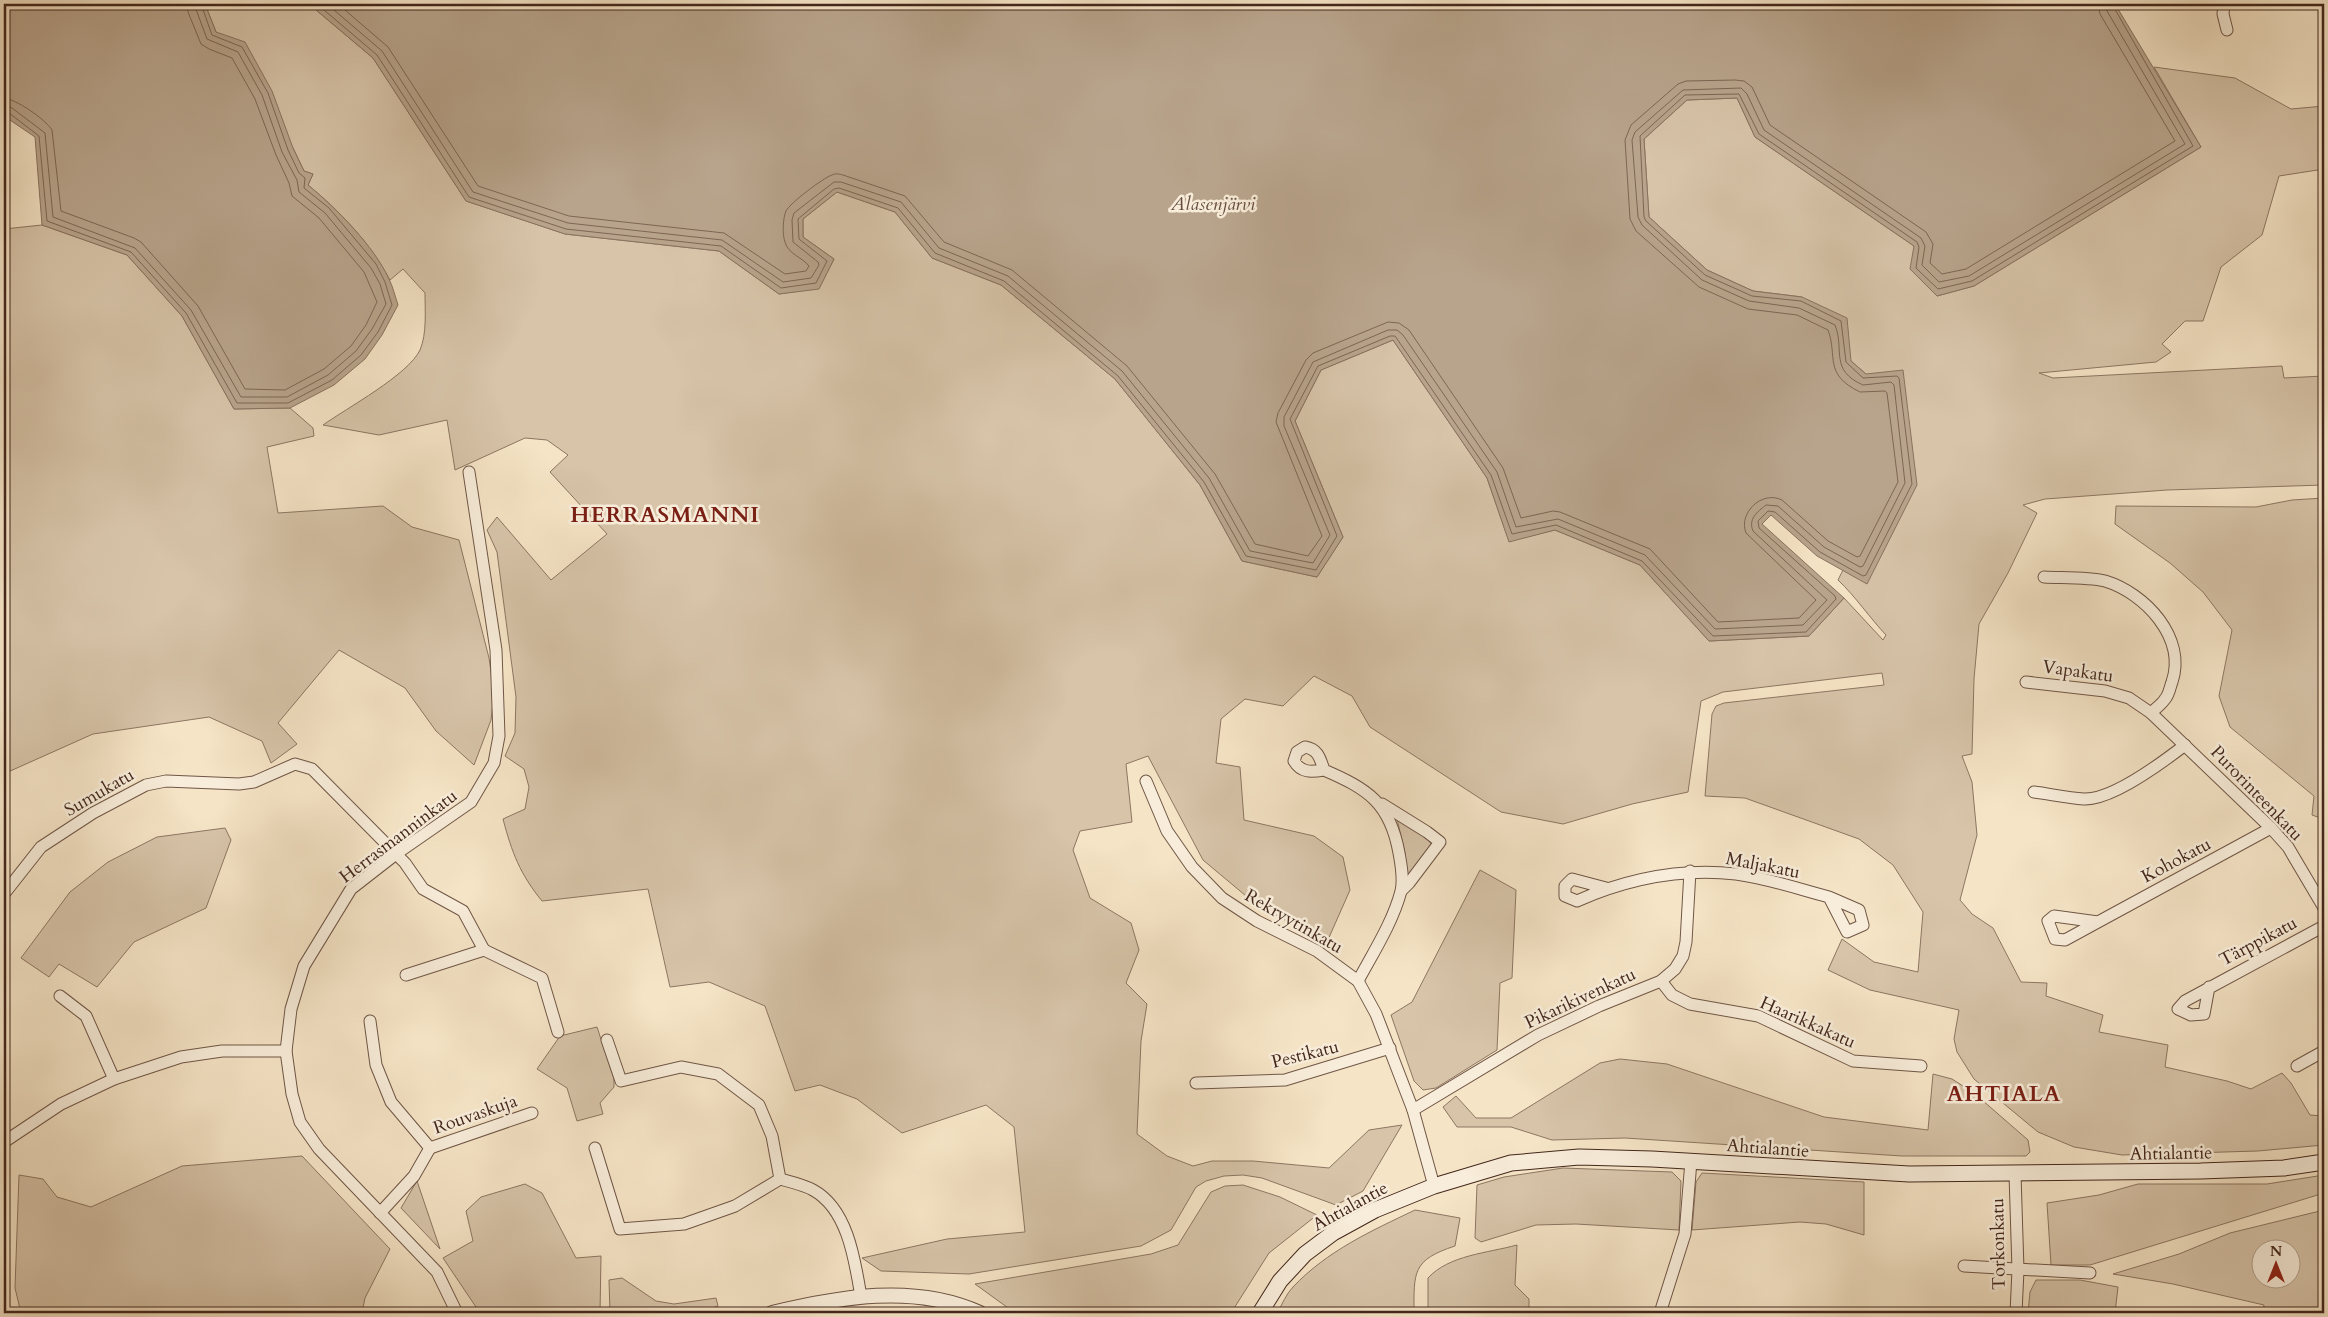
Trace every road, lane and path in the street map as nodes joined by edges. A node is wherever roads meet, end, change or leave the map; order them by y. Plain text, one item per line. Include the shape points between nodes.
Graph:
1 (2224, 4) edge
2 (2226, 30) dead end
3 (468, 472) dead end
4 (2044, 577) dead end
5 (2026, 682) dead end
6 (2151, 713) junction
7 (2185, 745) junction
8 (1324, 770) dead end
9 (1146, 781) dead end
10 (2034, 792) dead end
11 (1380, 804) junction
12 (2271, 828) junction
13 (396, 854) junction
14 (1690, 871) junction
15 (1606, 888) dead end
16 (1402, 890) junction
17 (4, 894) edge
18 (1829, 897) dead end
19 (2324, 908) edge
20 (2098, 922) dead end
21 (2324, 926) edge
22 (484, 950) junction
23 (406, 975) dead end
24 (1358, 981) junction
25 (1661, 981) junction
26 (2209, 987) dead end
27 (60, 996) dead end
28 (370, 1021) dead end
29 (558, 1032) dead end
30 (607, 1040) dead end
31 (1390, 1048) junction
32 (286, 1051) junction
33 (2324, 1051) edge
34 (1921, 1066) dead end
35 (2297, 1066) dead end
36 (114, 1079) junction
37 (1196, 1082) dead end
38 (1413, 1110) junction
39 (532, 1113) dead end
40 (4, 1142) edge
41 (430, 1148) junction
42 (595, 1148) dead end
43 (1691, 1161) junction
44 (2324, 1162) edge
45 (2014, 1174) junction
46 (780, 1179) junction
47 (1434, 1186) junction
48 (380, 1213) junction
49 (1964, 1266) dead end
50 (2018, 1270) junction
51 (2090, 1273) dead end
52 (861, 1296) junction
53 (457, 1313) edge
54 (772, 1313) edge
55 (980, 1313) edge
56 (1260, 1313) edge
57 (1660, 1313) edge
58 (2016, 1313) edge

1 - 2 street
3 - 13 street, Herrasmanninkatu via 496,650 499,736 494,763 471,802
4 - 6 street via 2104,581 2135,596 2158,618 2172,639 2174,677 2166,699
5 - 6 street, Vapakatu via 2105,691 2129,698
6 - 7 street, Purorinteenkatu
7 - 10 street via 2158,767 2100,797 2085,799
7 - 12 street, Purorinteenkatu
8 - 11 street via 1348,781
9 - 24 street, Rekryytinkatu via 1167,831 1192,867 1222,898 1257,921 1316,951
11 - 16 street via 1392,823 1397,842
11 - 16 street via 1440,842
12 - 19 street, Purorinteenkatu via 2288,847
12 - 20 street, Kohokatu
13 - 17 street, Sumukatu via 312,770 295,764 254,782 166,781 146,784 41,847
13 - 22 street via 423,888 463,911
13 - 32 street, Herrasmanninkatu via 351,889 304,966 291,1009
14 - 15 street, Maljakatu
14 - 18 street, Maljakatu via 1738,874
14 - 25 street, Pikarikivenkatu via 1683,956 1675,969
16 - 24 street
21 - 26 street, Tärppikatu
22 - 23 street
22 - 29 street via 542,978
24 - 31 street, Rekryytinkatu
25 - 34 street, Haarikkakatu via 1672,995 1690,1004 1758,1016 1853,1061
25 - 38 street, Pikarikivenkatu via 1538,1035
27 - 36 street via 86,1016
28 - 41 street via 376,1065 391,1102
30 - 46 street via 621,1081 681,1067 718,1074 759,1105 772,1136
31 - 37 street, Pestikatu via 1285,1080
31 - 38 street, Rekryytinkatu
32 - 36 street via 222,1051 181,1057
32 - 48 street, Herrasmanninkatu via 300,1122 319,1149
33 - 35 street
36 - 40 street via 61,1104
38 - 47 street, Rekryytinkatu
39 - 41 street, Rouvaskuja
41 - 48 street via 414,1176
42 - 46 street via 620,1229 684,1224 735,1206
43 - 45 main road, Ahtialantie via 1908,1174
43 - 47 main road, Ahtialantie via 1579,1157 1511,1163
43 - 57 street via 1685,1234
44 - 45 main road, Ahtialantie via 2284,1168 2201,1172
45 - 50 street, Torkonkatu
46 - 52 street via 814,1190 840,1214
47 - 56 main road, Ahtialantie via 1374,1210 1333,1233 1305,1254 1280,1281
48 - 53 street, Herrasmanninkatu via 437,1272
49 - 50 street
50 - 51 street
50 - 58 street, Torkonkatu
52 - 54 street
52 - 55 street via 936,1299

